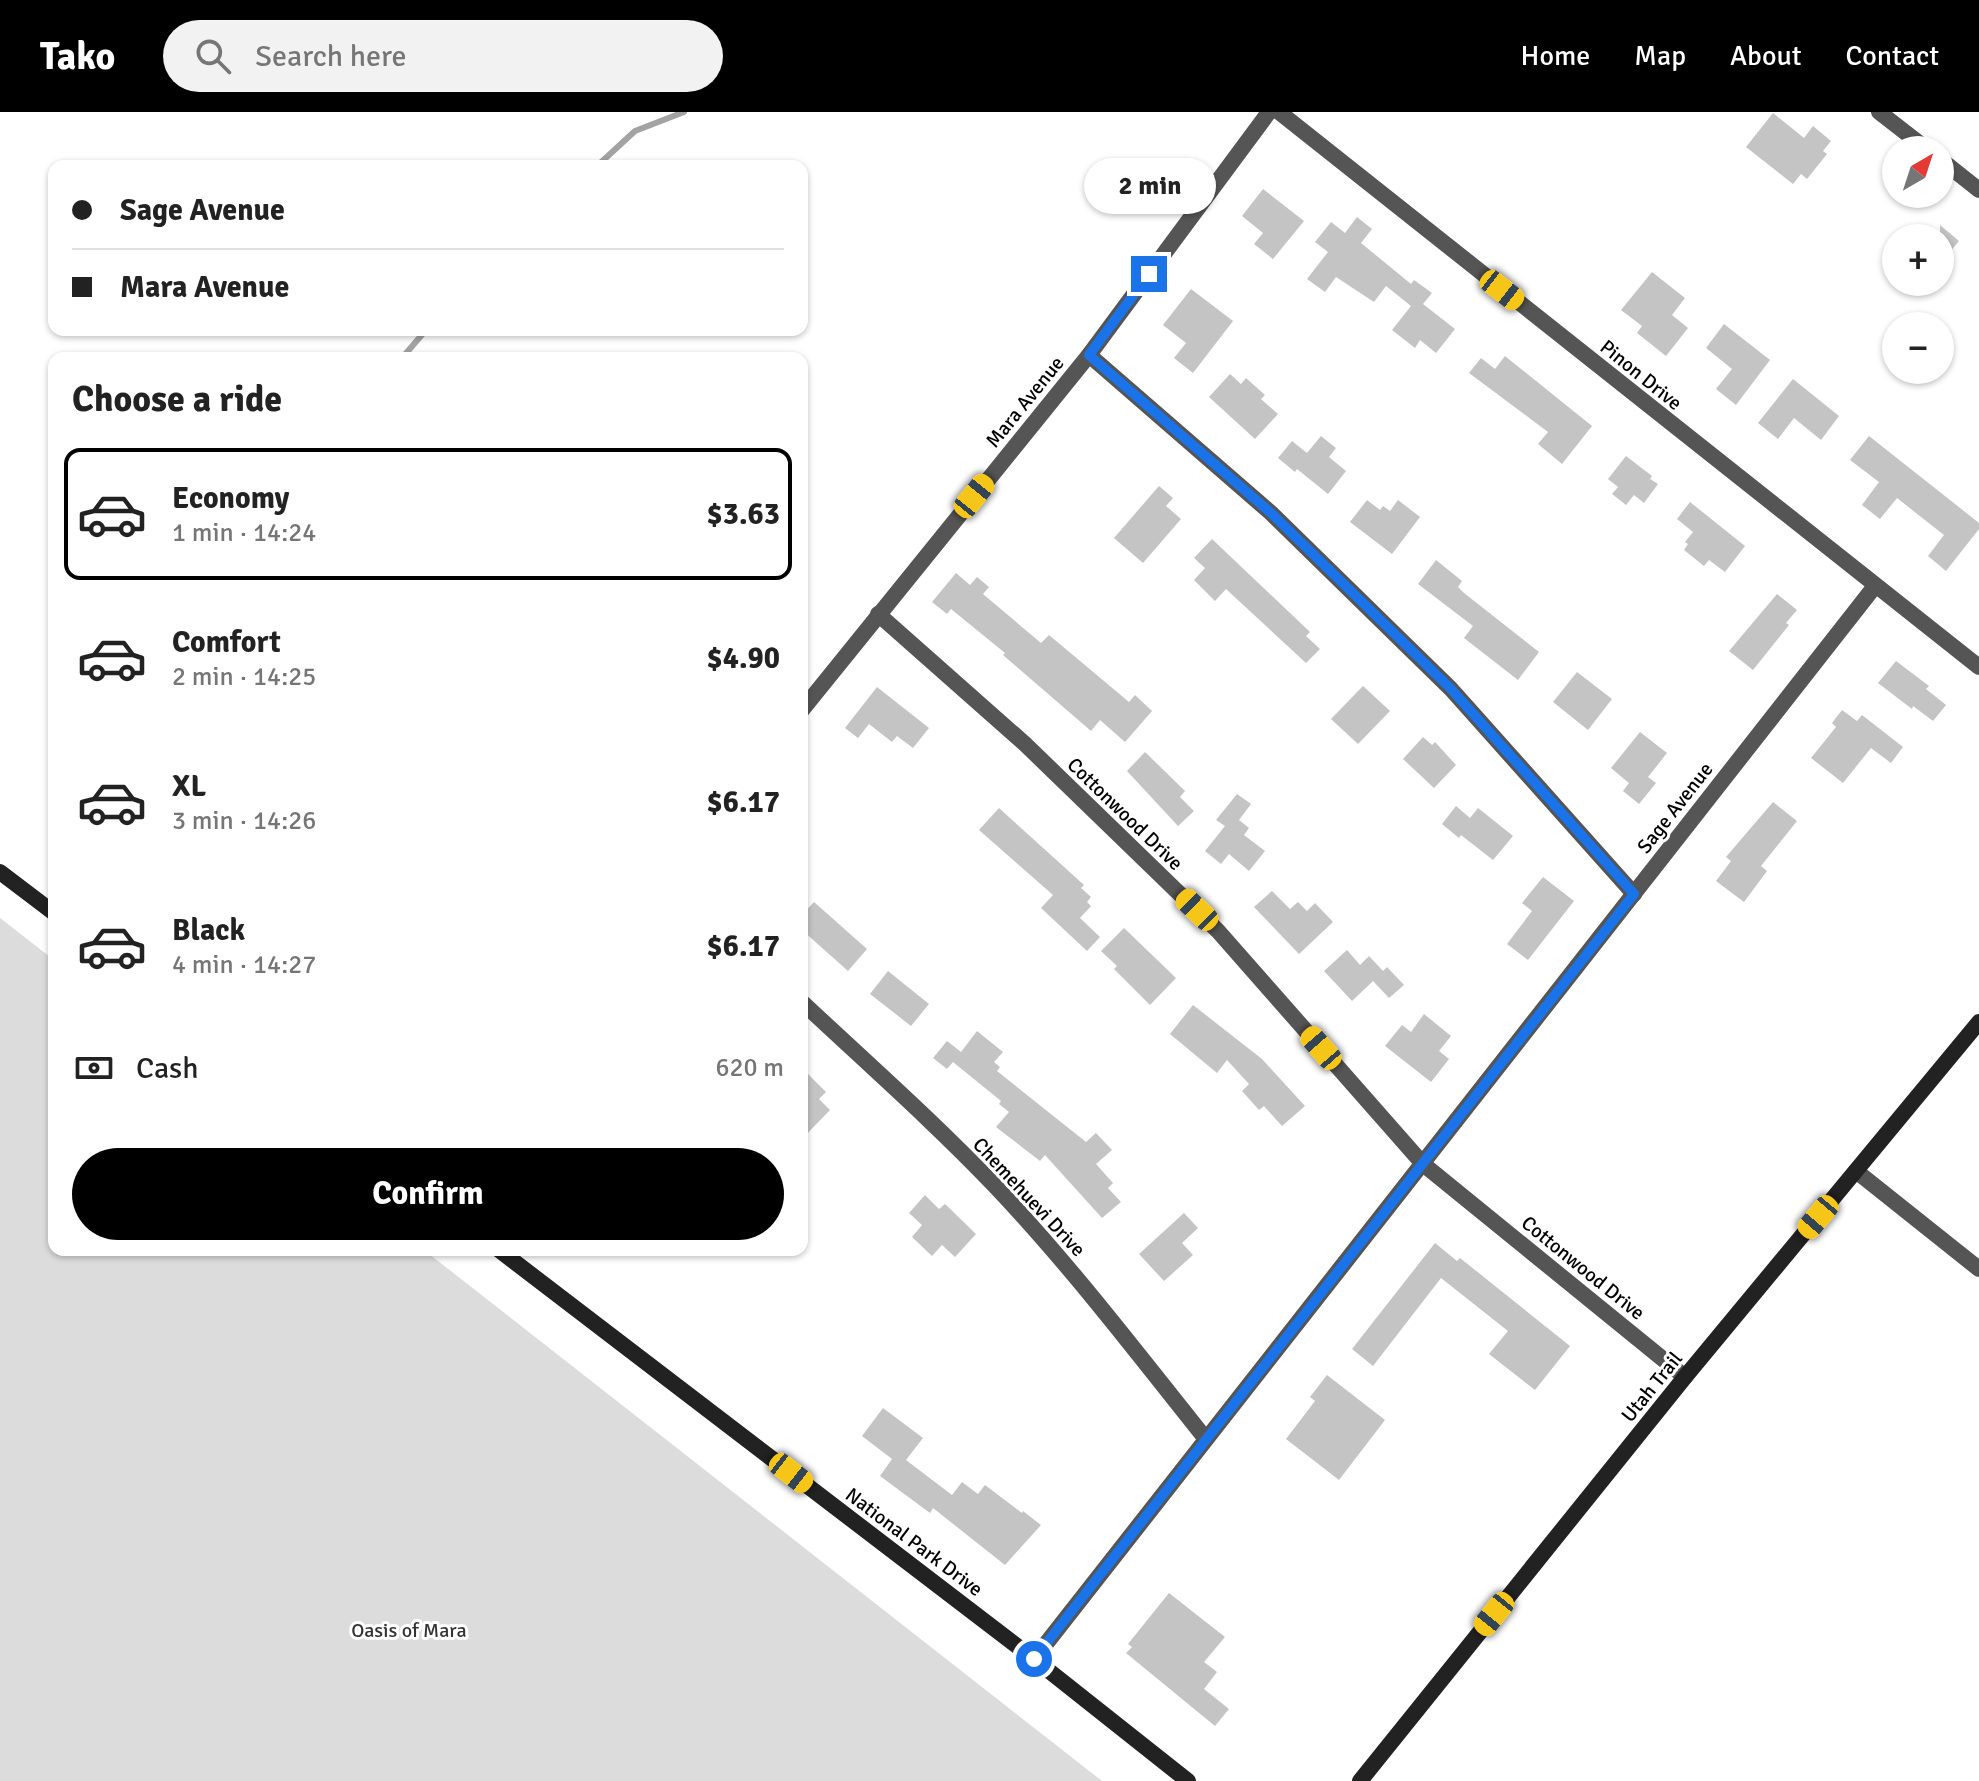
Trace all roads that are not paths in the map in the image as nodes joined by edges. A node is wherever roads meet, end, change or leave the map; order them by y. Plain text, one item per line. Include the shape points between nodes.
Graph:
1 (1269, 112) edge
2 (1279, 112) edge
3 (1879, 112) edge
4 (1910, 136) edge
5 (1954, 170) edge
6 (1979, 190) edge
7 (1089, 355) junction
8 (1875, 586) junction
9 (878, 614) junction
10 (1979, 667) edge
11 (808, 702) edge
12 (0, 872) edge
13 (1634, 894) junction
14 (48, 908) edge
15 (808, 1008) edge
16 (1979, 1022) edge
17 (1423, 1164) junction
18 (1856, 1171) junction
19 (507, 1256) edge
20 (1979, 1269) edge
21 (1685, 1377) junction
22 (1205, 1438) junction
23 (1034, 1659) junction
24 (1188, 1781) edge
25 (1360, 1781) edge

1 - 7 street, Mara Avenue
2 - 8 street, Pinon Drive
3 - 4 street
5 - 6 street
7 - 9 street, Mara Avenue
7 - 13 street via 1271,513 1451,689
8 - 10 street, Pinon Drive
8 - 13 street, Sage Avenue
9 - 11 street, Mara Avenue
9 - 17 street, Cottonwood Drive via 1025,744 1218,931
12 - 14 main road
13 - 17 street, Sage Avenue
15 - 22 street, Chemehuevi Drive via 995,1186 1067,1266
16 - 18 main road, Utah Trail
17 - 21 street, Cottonwood Drive
17 - 22 street, Sage Avenue
18 - 20 street
18 - 21 main road, Utah Trail
19 - 23 main road, National Park Drive
21 - 25 main road, Utah Trail
22 - 23 street, Sage Avenue
23 - 24 main road, National Park Drive

